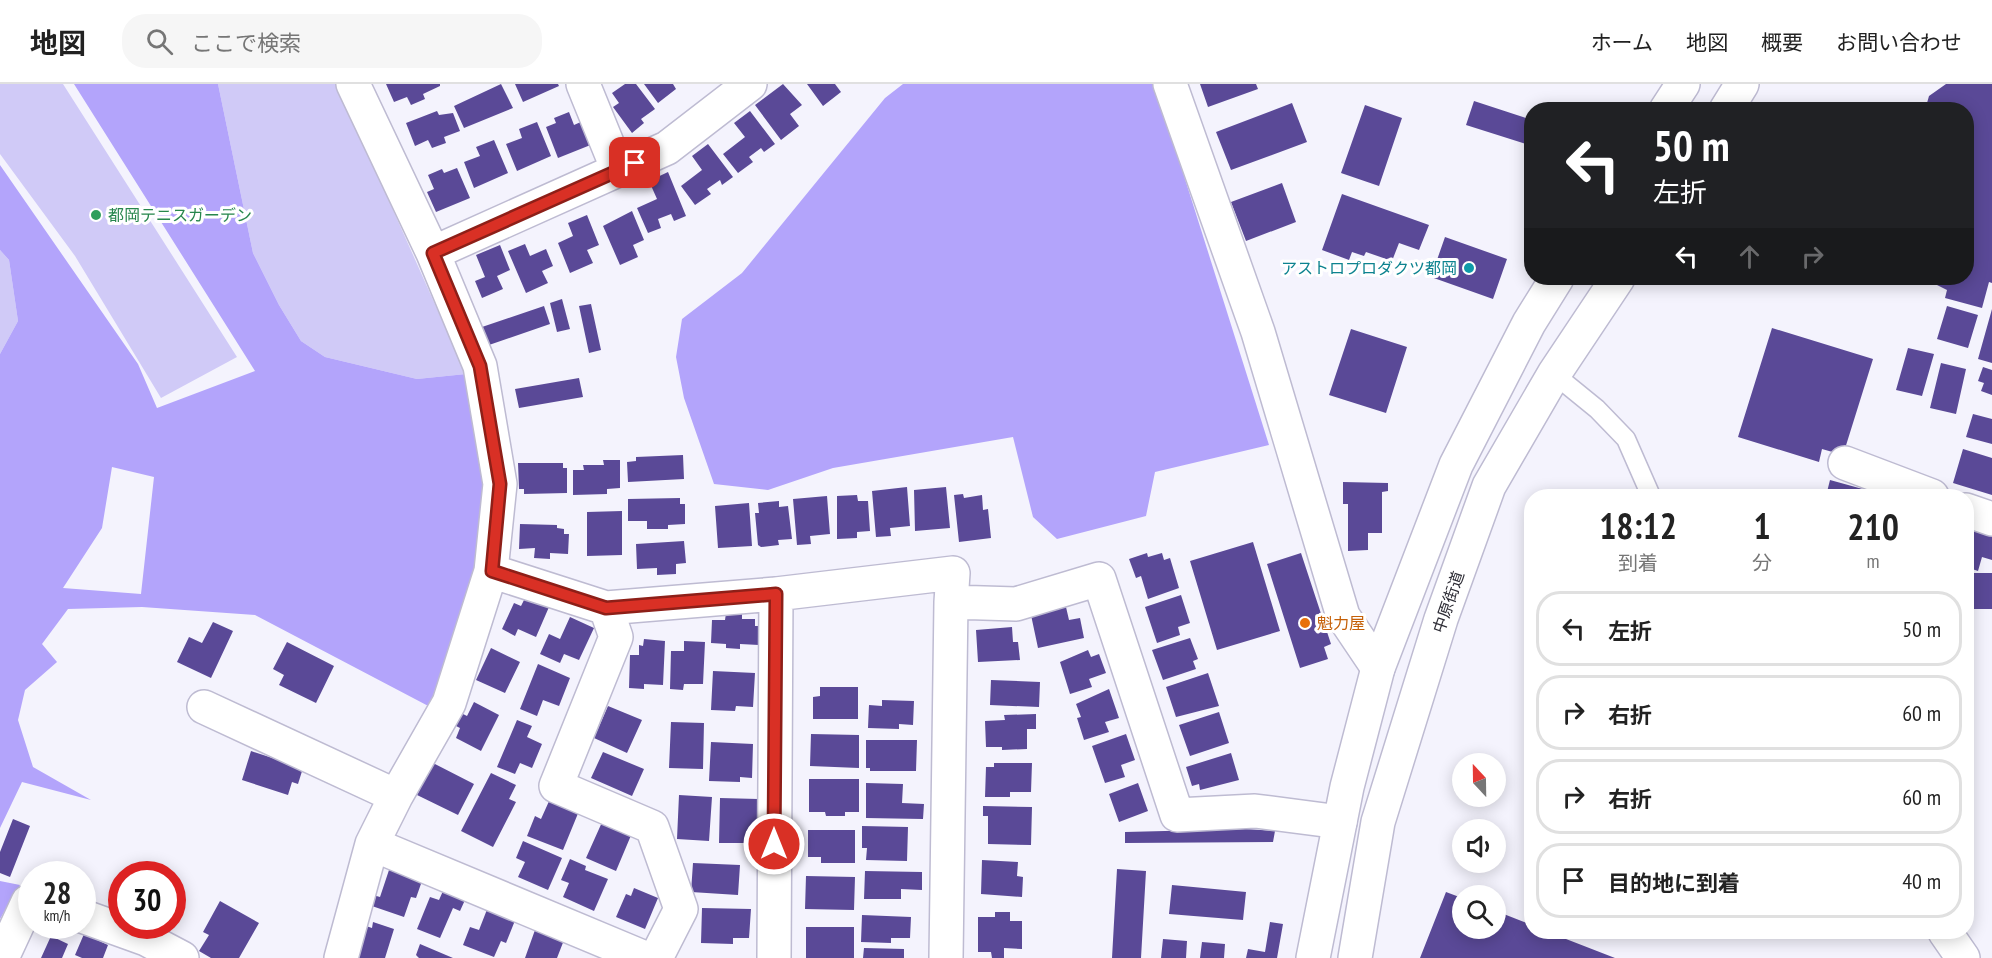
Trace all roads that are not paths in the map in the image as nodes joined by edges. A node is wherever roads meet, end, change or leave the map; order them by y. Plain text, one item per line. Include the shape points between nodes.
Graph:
1 (353, 84) edge
2 (583, 84) edge
3 (750, 84) edge
4 (1170, 84) edge
5 (1683, 84) edge
6 (1743, 84) edge
7 (1671, 102) edge
8 (1731, 102) edge
9 (618, 170) junction
10 (433, 253) junction
11 (1553, 285) edge
12 (1613, 285) edge
13 (1554, 374) junction
14 (1845, 463) dead end
15 (1648, 489) edge
16 (1914, 489) edge
17 (1974, 513) edge
18 (1992, 519) edge
19 (492, 571) junction
20 (776, 594) junction
21 (951, 602) junction
22 (606, 608) junction
23 (1378, 668) junction
24 (204, 707) dead end
25 (396, 796) junction
26 (1340, 822) junction
27 (372, 844) junction
28 (18, 924) edge
29 (96, 924) edge
30 (1950, 939) edge
31 (141, 948) edge
32 (2, 958) edge
33 (182, 958) edge
34 (341, 958) edge
35 (645, 958) edge
36 (656, 958) edge
37 (774, 958) edge
38 (946, 958) edge
39 (1312, 958) edge
40 (1355, 958) edge
41 (1963, 958) edge

1 - 10 street
2 - 9 street
3 - 9 street via 667,148
4 - 23 street via 1258,332 1343,616
5 - 7 street
6 - 8 street
9 - 10 street
10 - 19 street via 480,366 500,484
11 - 23 street via 1456,465
12 - 13 street, 中原街道
13 - 15 lane via 1626,439
13 - 40 street, 中原街道 via 1489,486 1441,619 1378,822
14 - 16 street
17 - 18 street
19 - 22 street
19 - 25 street via 448,703
20 - 21 street via 953,573
20 - 22 street
20 - 37 street
21 - 26 street via 1016,604 1099,579 1177,815 1255,811
21 - 38 street
22 - 36 street via 616,637 556,786 652,827 681,909
23 - 26 street
24 - 25 street
25 - 27 street
26 - 39 street
27 - 34 street
27 - 35 street
28 - 32 street
29 - 31 street
30 - 41 street
31 - 33 street

